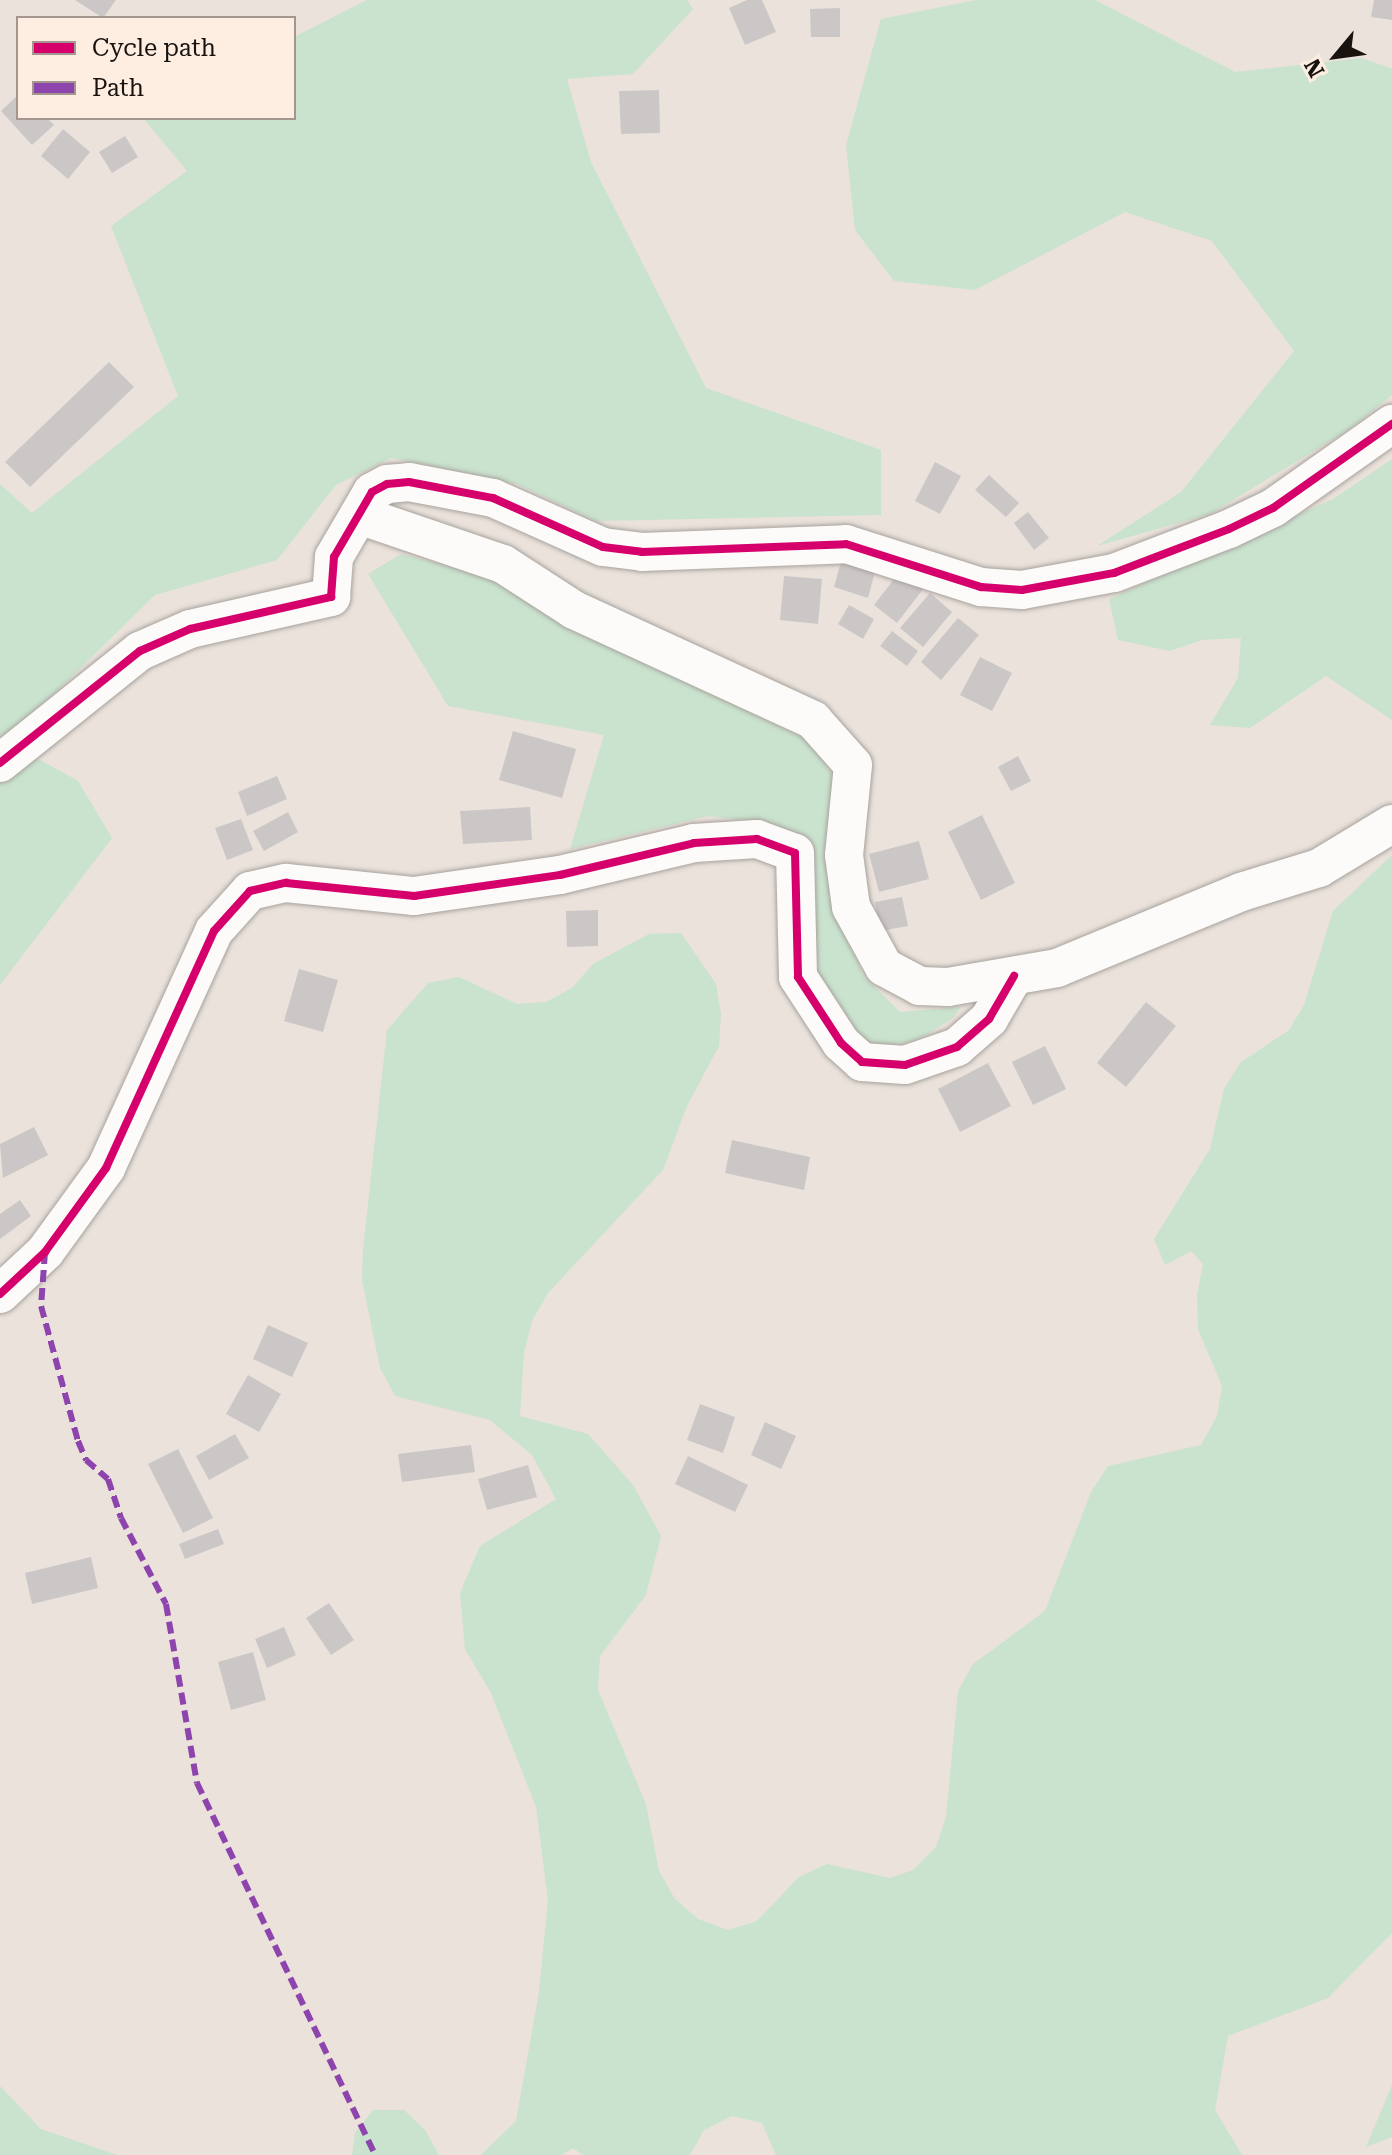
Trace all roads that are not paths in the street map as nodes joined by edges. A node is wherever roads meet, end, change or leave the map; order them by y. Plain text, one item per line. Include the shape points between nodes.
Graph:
1 (1392, 424) edge
2 (359, 515) junction
3 (0, 763) edge
4 (1392, 824) edge
5 (1014, 976) junction
6 (0, 1294) edge

1 - 2 street via 1273,508 1229,529 1114,573 1022,590 981,587 846,544 642,552 603,547 493,498 409,482 372,492
2 - 3 street via 334,557 331,597 190,629 140,651
2 - 5 street via 503,564 574,610 813,720 853,765 844,855 851,907 884,967 919,986 948,987
4 - 5 street via 1319,868 1227,897 1057,968
5 - 6 street via 989,1019 957,1047 905,1065 862,1062 841,1043 798,977 795,853 757,839 694,843 560,875 414,896 286,883 250,891 214,931 106,1168 45,1252

